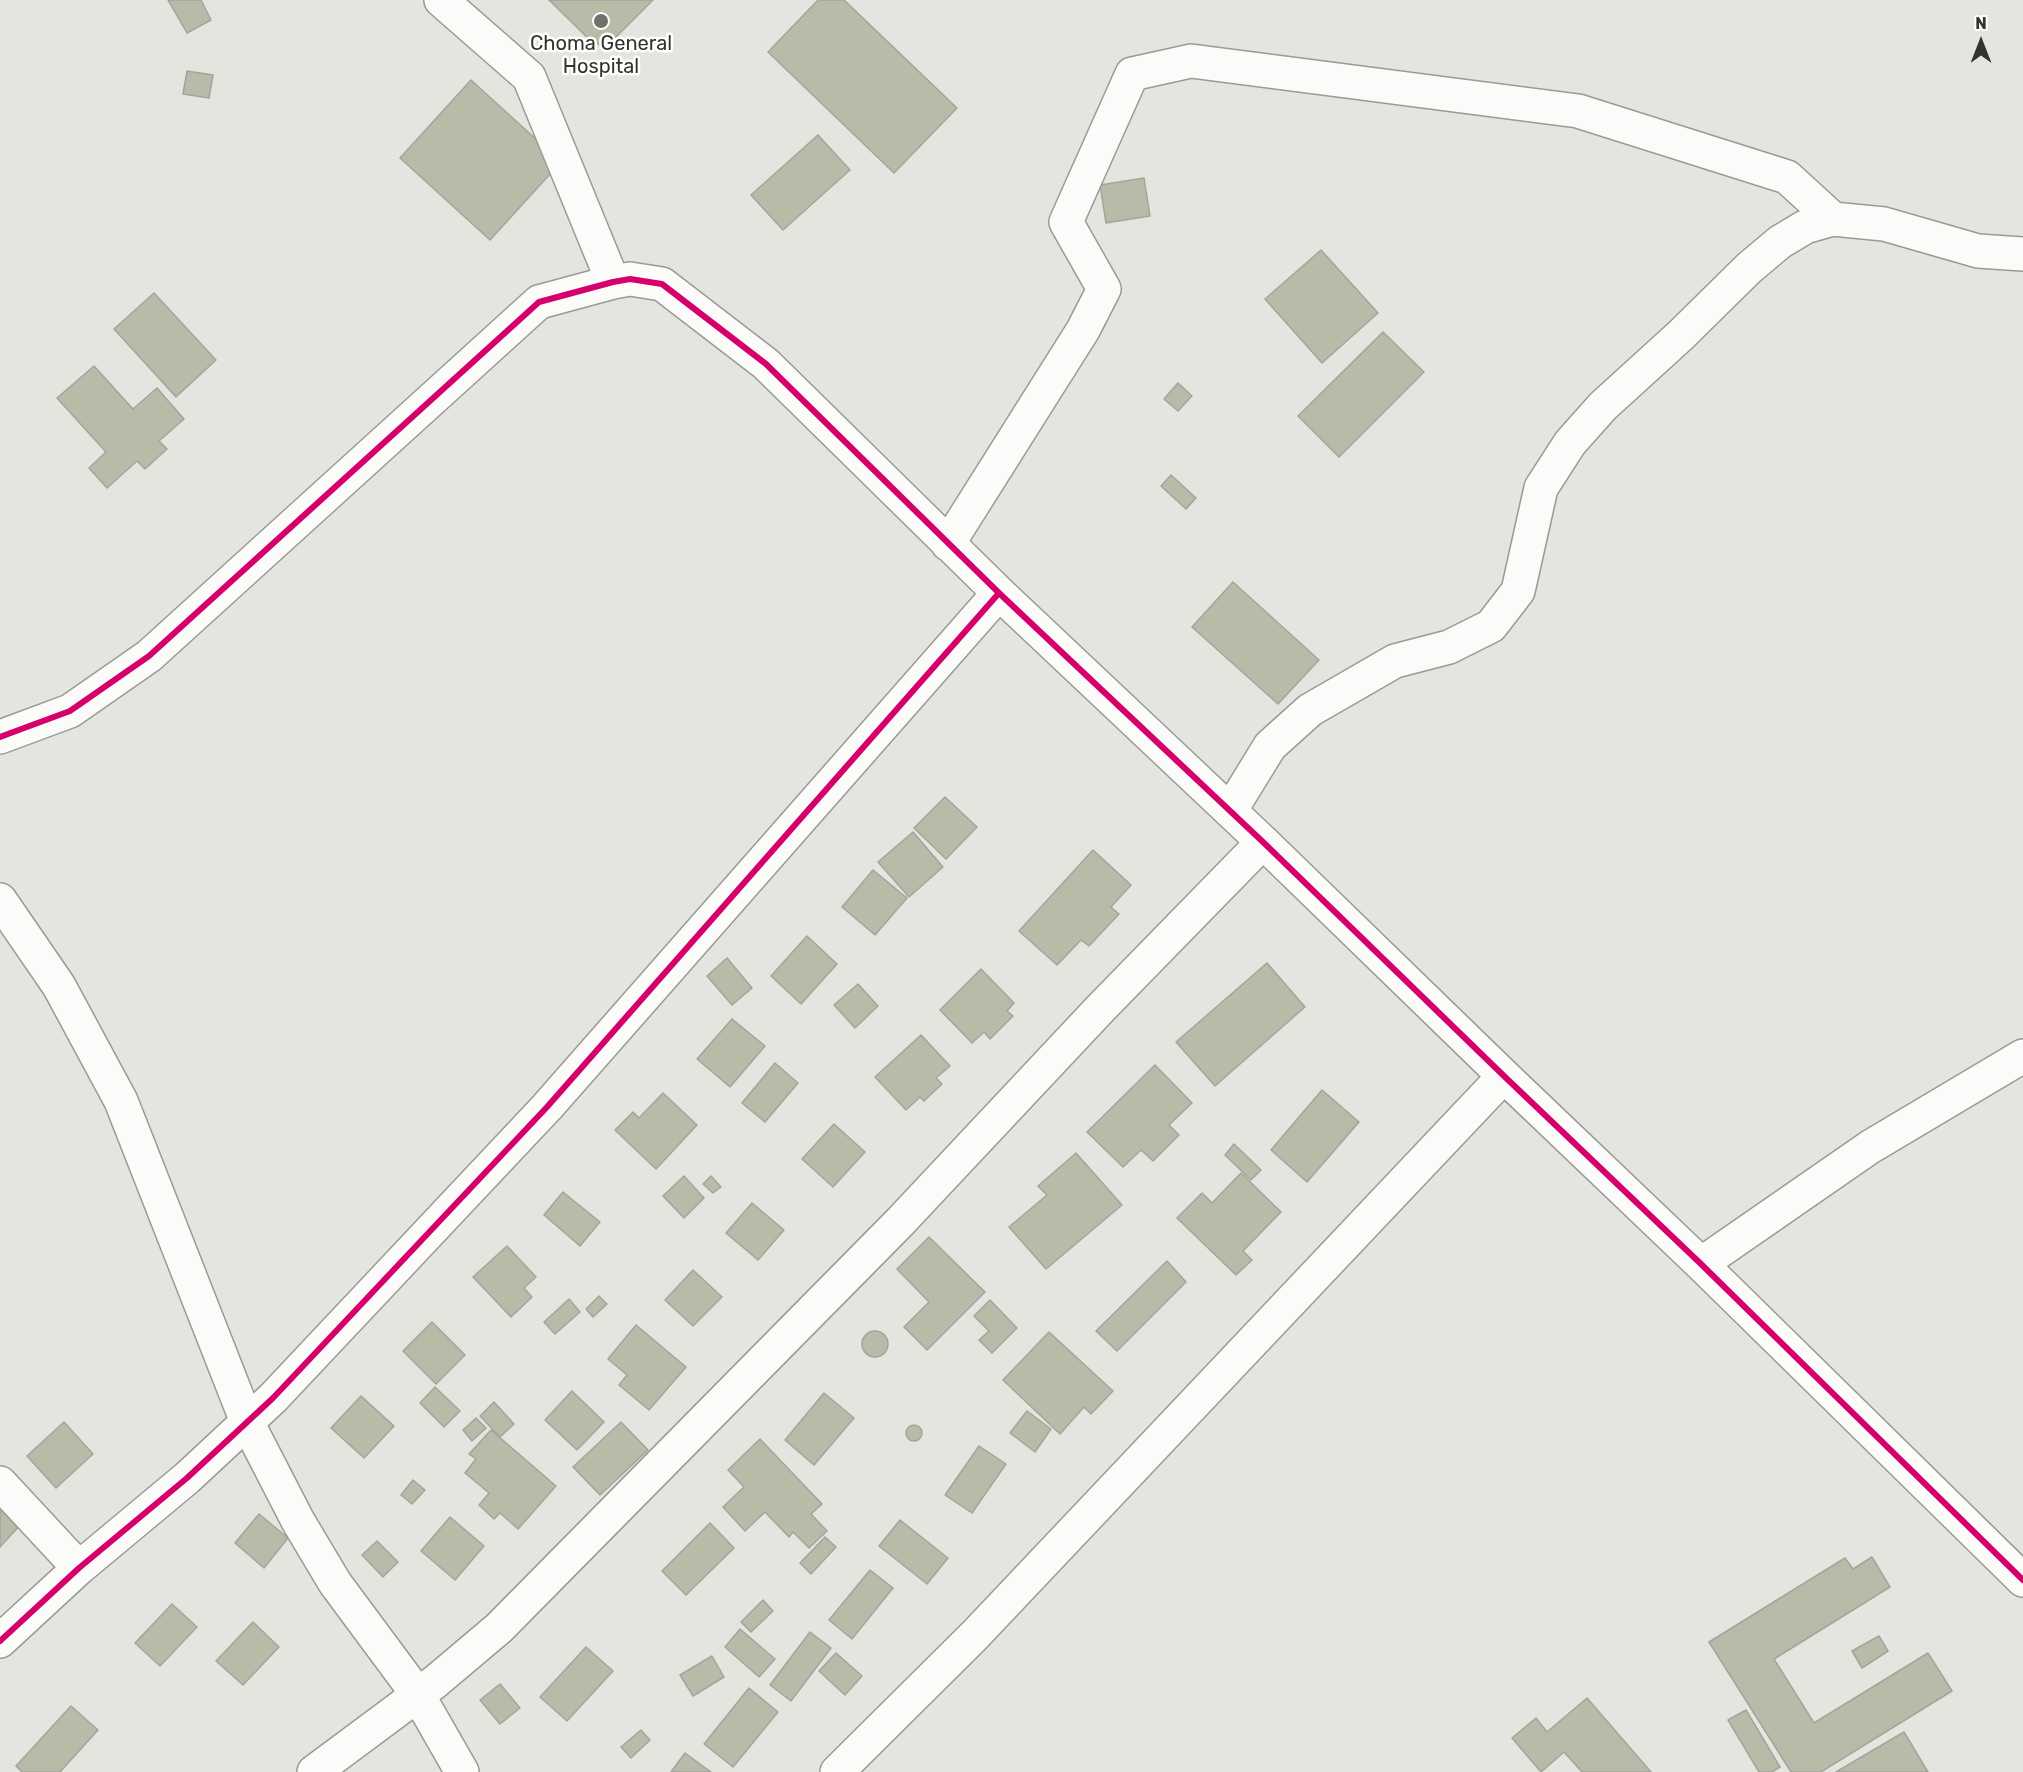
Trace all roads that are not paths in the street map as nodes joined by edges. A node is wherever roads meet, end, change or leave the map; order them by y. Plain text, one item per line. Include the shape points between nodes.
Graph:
1 (441, 0) edge
2 (1833, 219) junction
3 (2023, 254) edge
4 (613, 282) junction
5 (948, 543) junction
6 (999, 593) junction
7 (0, 737) edge
8 (1230, 811) junction
9 (1263, 842) junction
10 (0, 900) edge
11 (2023, 1056) edge
12 (1504, 1076) junction
13 (1701, 1264) junction
14 (248, 1422) junction
15 (0, 1483) edge
16 (79, 1568) junction
17 (2023, 1580) edge
18 (0, 1641) edge
19 (418, 1695) junction
20 (314, 1772) edge
21 (462, 1772) edge
22 (837, 1772) edge

1 - 4 street via 529,77
2 - 3 street via 1884,224 1978,251
2 - 5 street via 1787,177 1578,111 1191,61 1132,74 1066,222 1104,289 1083,330
2 - 8 street via 1805,227 1749,268 1603,406 1570,443 1541,488 1518,591 1491,626 1449,647 1395,661 1311,710 1270,746
4 - 5 street via 630,279 662,284 766,364
4 - 7 street via 539,302 149,657 70,711
5 - 6 street
6 - 8 street
6 - 14 street via 547,1107
8 - 9 street
9 - 12 street
9 - 19 street via 900,1222 507,1620
10 - 14 street via 58,986 121,1101
11 - 13 street via 1870,1147
12 - 13 street
12 - 22 street via 975,1635
13 - 17 street
14 - 16 street
14 - 19 street via 298,1521 335,1583
15 - 16 street
16 - 18 street
19 - 20 street
19 - 21 street

